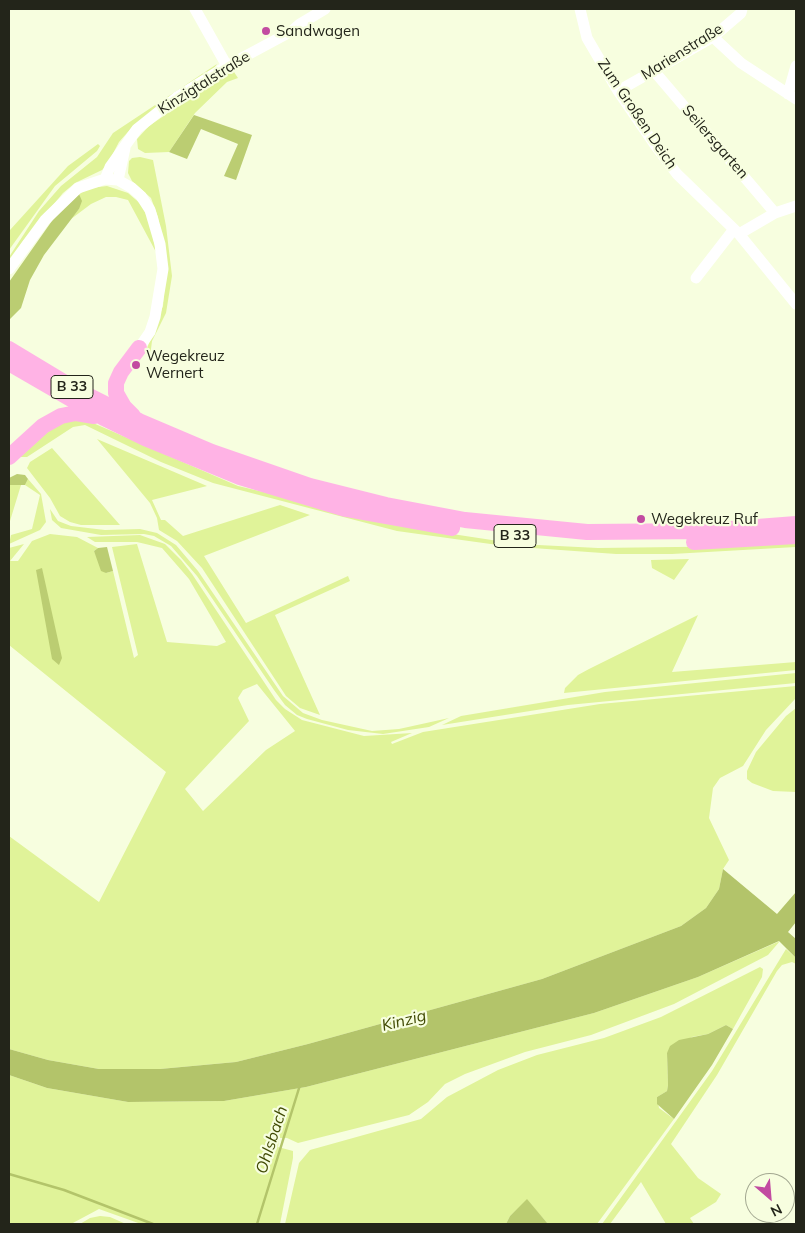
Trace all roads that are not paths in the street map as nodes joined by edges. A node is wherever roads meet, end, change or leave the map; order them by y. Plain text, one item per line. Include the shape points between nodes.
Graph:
1 (195, 9) edge
2 (325, 9) edge
3 (333, 9) edge
4 (580, 9) edge
5 (742, 9) edge
6 (292, 31) junction
7 (713, 37) junction
8 (227, 66) junction
9 (796, 66) edge
10 (654, 71) junction
11 (618, 91) junction
12 (792, 96) edge
13 (125, 146) junction
14 (105, 179) junction
15 (118, 180) junction
16 (796, 206) edge
17 (776, 213) junction
18 (737, 232) junction
19 (9, 269) edge
20 (696, 278) dead end
21 (796, 304) edge
22 (139, 348) joint
23 (9, 349) edge
24 (9, 363) edge
25 (104, 418) junction
26 (139, 421) junction
27 (9, 457) edge
28 (796, 524) edge
29 (796, 536) edge

1 - 8 street
2 - 6 street, Kinzigtalstraße
3 - 6 street, Kinzigtalstraße via 314,23
4 - 11 street, Zum Großen Deich via 587,38
5 - 7 street, Marienstraße
6 - 8 street, Kinzigtalstraße
7 - 10 street, Marienstraße
7 - 12 street via 741,63
8 - 13 street, Kinzigtalstraße via 177,97 136,129
9 - 12 street
10 - 11 street, Marienstraße
10 - 17 street, Seilersgarten
11 - 18 street, Zum Großen Deich via 677,174
13 - 14 street, Kinzigtalstraße
13 - 15 street, Kinzigtalstraße
14 - 15 street
14 - 19 street via 86,184 70,194 45,220
15 - 22 street via 141,196 150,210 163,269 150,332
16 - 17 street
17 - 18 street
18 - 20 street
18 - 21 street, Zum Großen Deich
22 - 26 highway via 121,372 116,393 124,407
23 - 26 highway, B 33 via 77,390
24 - 25 highway, B 33
25 - 27 highway, B 33 via 76,413 61,416 44,426
25 - 29 highway, B 33 via 240,477 346,508 427,524 594,542 698,542
26 - 28 highway, B 33 via 221,456 310,486 465,520 587,532 705,531

